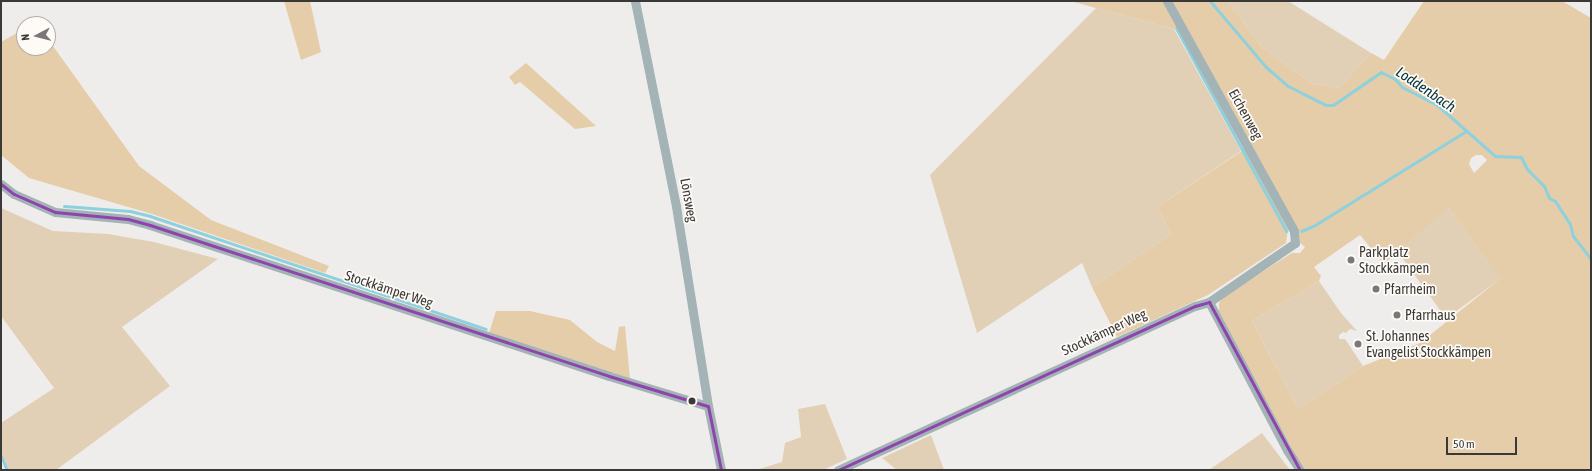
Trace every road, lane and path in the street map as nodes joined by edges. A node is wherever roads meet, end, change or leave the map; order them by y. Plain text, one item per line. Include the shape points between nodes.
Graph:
1 (635, 1) edge
2 (1167, 1) edge
3 (1, 184) edge
4 (1295, 243) joint
5 (1209, 302) junction
6 (708, 406) junction
7 (721, 470) edge
8 (838, 470) edge
9 (1300, 470) edge

1 - 6 street, Lönsweg via 676,206
2 - 4 street, Eichenweg via 1294,231
3 - 6 street, Stockkämper Weg via 14,194 55,212 128,219 150,225 601,374
4 - 5 street, Stockkämper Weg
5 - 8 street, Stockkämper Weg via 1195,306
5 - 9 street
6 - 7 street

